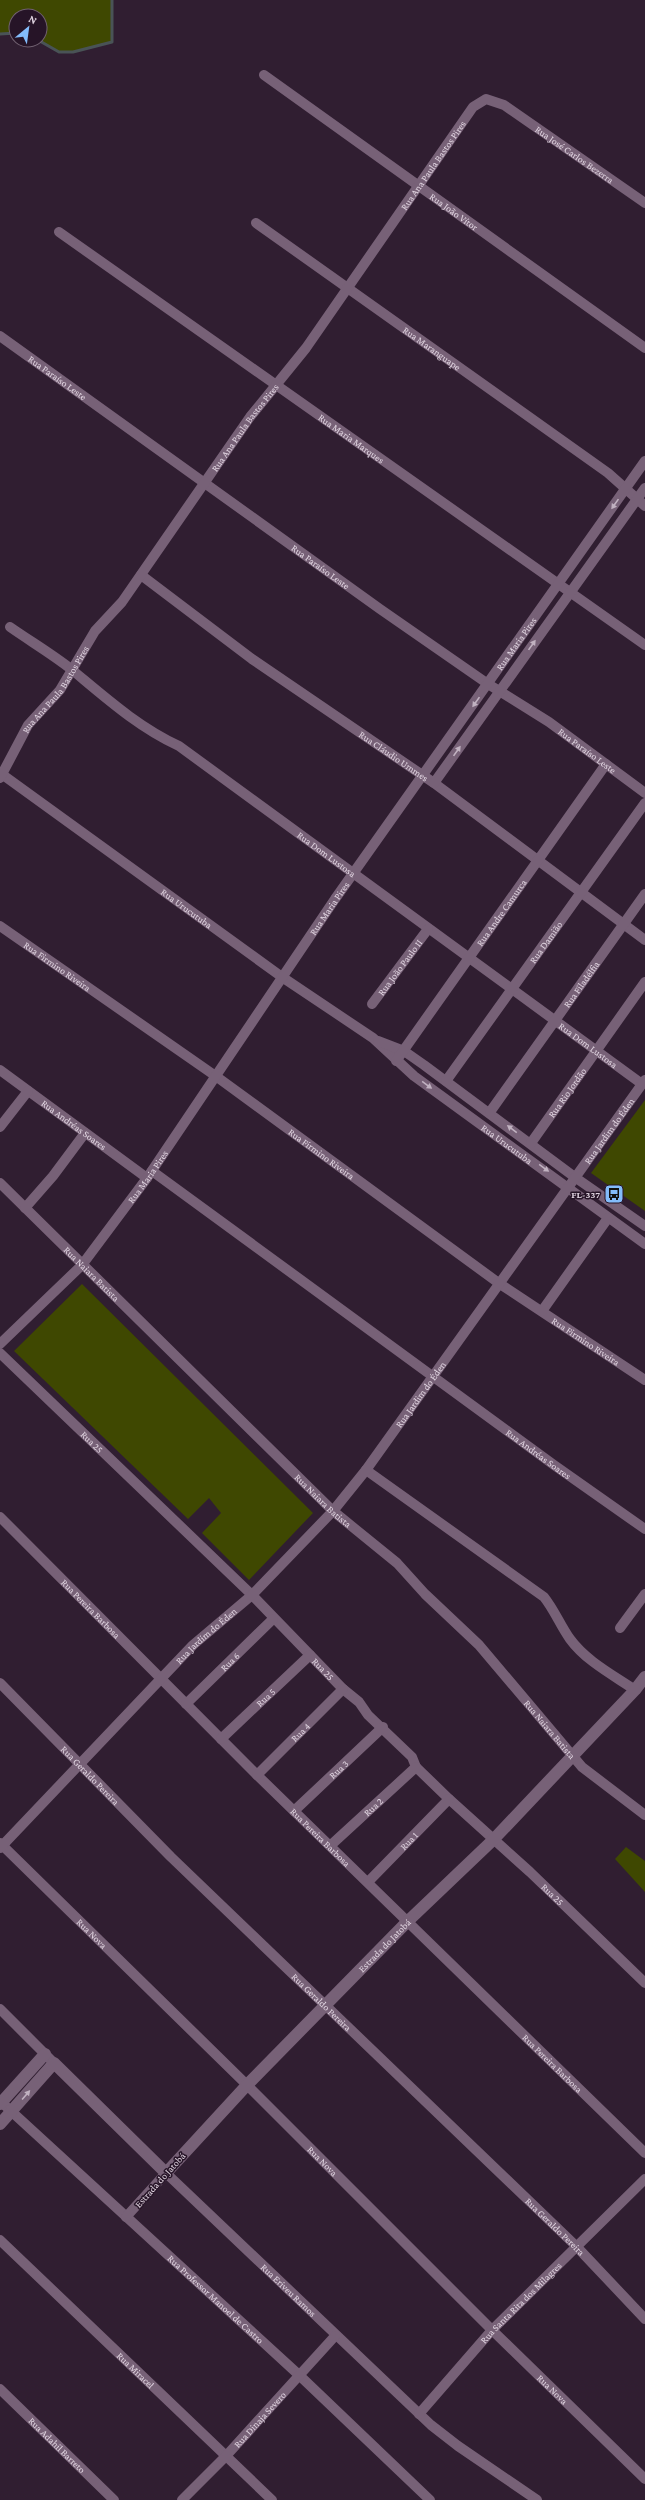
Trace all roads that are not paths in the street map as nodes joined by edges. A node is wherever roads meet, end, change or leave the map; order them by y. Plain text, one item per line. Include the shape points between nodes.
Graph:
1 (264, 75) dead end
2 (504, 105) joint
3 (419, 186) junction
4 (645, 203) edge
5 (256, 223) dead end
6 (58, 232) dead end
7 (348, 288) junction
8 (0, 336) edge
9 (645, 348) edge
10 (275, 385) junction
11 (645, 461) edge
12 (203, 481) junction
13 (628, 485) junction
14 (645, 490) edge
15 (641, 503) edge
16 (141, 576) junction
17 (559, 584) junction
18 (569, 592) junction
19 (10, 628) dead end
20 (645, 645) edge
21 (70, 669) junction
22 (488, 684) junction
23 (500, 690) junction
24 (606, 764) junction
25 (424, 776) junction
26 (1, 777) edge
27 (434, 783) junction
28 (645, 793) edge
29 (645, 803) edge
30 (538, 861) junction
31 (353, 873) junction
32 (582, 892) junction
33 (645, 894) edge
34 (623, 923) junction
35 (0, 926) edge
36 (428, 929) junction
37 (645, 940) edge
38 (469, 958) junction
39 (282, 977) junction
40 (645, 982) edge
41 (511, 989) junction
42 (372, 1004) dead end
43 (554, 1020) junction
44 (373, 1038) junction
45 (597, 1050) junction
46 (404, 1051) junction
47 (396, 1061) junction
48 (0, 1070) edge
49 (217, 1077) junction
50 (446, 1081) junction
51 (644, 1082) edge
52 (28, 1091) junction
53 (490, 1112) junction
54 (0, 1127) edge
55 (85, 1133) junction
56 (531, 1143) junction
57 (150, 1175) junction
58 (576, 1178) junction
59 (0, 1183) edge
60 (570, 1187) junction
61 (25, 1208) junction
62 (608, 1218) junction
63 (645, 1226) edge
64 (645, 1244) edge
65 (82, 1265) junction
66 (500, 1284) junction
67 (542, 1311) junction
68 (0, 1344) edge
69 (0, 1353) edge
70 (434, 1375) junction
71 (645, 1380) edge
72 (366, 1470) junction
73 (333, 1511) junction
74 (0, 1517) edge
75 (645, 1528) edge
76 (645, 1594) edge
77 (252, 1595) junction
78 (273, 1619) junction
79 (620, 1628) dead end
80 (310, 1655) junction
81 (645, 1677) edge
82 (161, 1679) junction
83 (0, 1683) edge
84 (342, 1689) junction
85 (635, 1690) junction
86 (186, 1704) junction
87 (383, 1727) junction
88 (221, 1739) junction
89 (573, 1756) junction
90 (81, 1764) junction
91 (416, 1767) junction
92 (257, 1775) junction
93 (449, 1800) junction
94 (294, 1811) junction
95 (645, 1815) edge
96 (493, 1840) junction
97 (331, 1845) junction
98 (1, 1846) edge
99 (368, 1882) junction
100 (408, 1922) junction
101 (645, 1983) edge
102 (327, 2005) junction
103 (0, 2009) edge
104 (45, 2054) junction
105 (54, 2063) junction
106 (248, 2085) junction
107 (0, 2102) edge
108 (12, 2111) junction
109 (0, 2124) edge
110 (645, 2153) edge
111 (166, 2173) junction
112 (645, 2179) edge
113 (126, 2217) junction
114 (0, 2240) edge
115 (576, 2246) junction
116 (645, 2319) edge
117 (492, 2330) junction
118 (335, 2336) junction
119 (299, 2375) junction
120 (0, 2388) edge
121 (419, 2414) junction
122 (226, 2456) junction
123 (645, 2479) edge
124 (114, 2500) edge
125 (182, 2500) edge
126 (272, 2500) edge
127 (430, 2500) edge
128 (537, 2500) edge

1 - 3 street, Rua João Vítor
2 - 3 street, Rua Ana Paula Bastos Pires via 486,99 473,107
2 - 4 street, Rua José Carlos Bezerra
3 - 7 street, Rua Ana Paula Bastos Pires
3 - 9 street, Rua João Vítor
5 - 7 street, Rua Maranguape
6 - 10 street, Rua Maria Marques
7 - 10 street, Rua Ana Paula Bastos Pires via 306,348
7 - 13 street, Rua Maranguape
8 - 12 street, Rua Paraíso Leste
10 - 12 street, Rua Ana Paula Bastos Pires
10 - 17 street, Rua Maria Marques
11 - 13 street, Rua Maria Pires
12 - 16 street, Rua Ana Paula Bastos Pires
12 - 22 street, Rua Paraíso Leste
13 - 14 street, Rua Maranguape
13 - 15 street, Rua Maranguape
13 -> 17 street, Rua Maria Pires
14 - 15 street, Rua Maria Pires
15 - 18 street, Rua Maria Pires
16 - 21 street, Rua Ana Paula Bastos Pires via 122,602 95,631
16 - 25 street, Rua Cláudio Ummes via 252,659
17 - 18 street, Rua Maria Marques
17 - 22 street, Rua Maria Pires
18 - 20 street, Rua Maria Marques
23 -> 18 street, Rua Maria Pires
19 - 21 street, Rua Dom Lustosa
21 - 26 street, Rua Ana Paula Bastos Pires via 60,690 35,717 18,741
21 - 31 street, Rua Dom Lustosa via 109,703 159,738 179,746
22 - 23 street, Rua Paraíso Leste
22 -> 25 street, Rua Maria Pires
23 - 24 street, Rua Paraíso Leste
27 -> 23 street, Rua Maria Pires
24 - 28 street, Rua Paraíso Leste
24 - 30 street, Rua Andre Camurca
25 - 27 street, Rua Cláudio Ummes
25 - 31 street, Rua Maria Pires
26 - 39 street, Rua Urucutuba
27 - 30 street, Rua Cláudio Ummes
29 - 32 street, Rua Damião
30 - 32 street, Rua Cláudio Ummes
30 - 38 street, Rua Andre Camurca
31 - 36 street, Rua Dom Lustosa
31 - 39 street, Rua Maria Pires
32 - 34 street, Rua Cláudio Ummes
32 - 41 street, Rua Damião
33 - 34 street, Rua Filadélfia
34 - 37 street, Rua Cláudio Ummes
34 - 43 street, Rua Filadélfia
35 - 49 street, Rua Firmino Riveira
36 - 38 street, Rua Dom Lustosa
36 - 42 street, Rua João Paulo II
38 - 41 street, Rua Dom Lustosa
38 - 46 street, Rua Andre Camurca
39 - 44 street, Rua Urucutuba
39 - 49 street, Rua Maria Pires
40 - 45 street, Rua Rio Jordão
41 - 43 street, Rua Dom Lustosa
41 - 50 street, Rua Damião
43 - 45 street, Rua Dom Lustosa
43 - 53 street, Rua Filadélfia
44 - 46 street, Rua Urucutuba
44 - 47 street, Rua Urucutuba
45 - 51 street, Rua Dom Lustosa
45 - 56 street, Rua Rio Jordão
46 - 47 street, Rua Andre Camurca
46 - 50 street, Rua Urucutuba
47 -> 60 street, Rua Urucutuba
48 - 52 street, Rua Andréas Soares
49 - 57 street, Rua Maria Pires
49 - 66 street, Rua Firmino Riveira
50 - 53 street, Rua Urucutuba
51 - 58 street, Rua Jardim do Éden
52 - 54 street
52 - 55 street, Rua Andréas Soares
56 -> 53 street, Rua Urucutuba
55 - 57 street, Rua Andréas Soares
55 - 61 street
56 - 58 street, Rua Urucutuba
57 - 65 street, Rua Maria Pires
57 - 70 street, Rua Andréas Soares
58 - 60 street, Rua Jardim do Éden
58 - 63 street, Rua Urucutuba
59 - 61 street, Rua Naiara Batista
60 - 62 street, Rua Urucutuba
60 - 66 street, Rua Jardim do Éden
61 - 65 street, Rua Naiara Batista
62 - 64 street, Rua Urucutuba
62 - 67 street
65 - 68 street, Rua Maria Pires
65 - 73 street, Rua Naiara Batista
66 - 67 street, Rua Firmino Riveira
66 - 70 street, Rua Jardim do Éden
67 - 71 street, Rua Firmino Riveira
69 - 77 street, Rua 25
70 - 72 street, Rua Jardim do Éden
70 - 75 street, Rua Andréas Soares via 554,1465
72 - 73 street, Rua Jardim do Éden
72 - 85 street via 544,1596 556,1612 569,1638 578,1648
73 - 77 street, Rua Jardim do Éden
73 - 89 street, Rua Naiara Batista via 397,1563 425,1594 479,1645
74 - 82 street, Rua Pereira Barbosa
76 - 79 street
77 - 78 street, Rua 25
77 - 82 street, Rua Jardim do Éden via 193,1645
78 - 80 street, Rua 25
78 - 86 street, Rua 6
80 - 84 street, Rua 25
80 - 88 street, Rua 5
81 - 85 street, Estrada do Jatobá
82 - 86 street, Rua Pereira Barbosa
82 - 90 street, Rua Jardim do Éden
83 - 90 street, Rua Geraldo Pereira
84 - 87 street, Rua 25 via 359,1702 368,1715
84 - 92 street, Rua 4
85 - 89 street, Estrada do Jatobá
86 - 88 street, Rua Pereira Barbosa
87 - 91 street, Rua 25 via 412,1757
87 - 94 street, Rua 3
88 - 92 street, Rua Pereira Barbosa
89 - 95 street, Rua Naiara Batista via 582,1767
89 - 96 street, Estrada do Jatobá
90 - 98 street, Rua Jardim do Éden
90 - 102 street, Rua Geraldo Pereira via 171,1857
91 - 93 street, Rua 25
91 - 97 street, Rua 2
92 - 94 street, Rua Pereira Barbosa
93 - 96 street, Rua 25
93 - 99 street, Rua 1
94 - 97 street, Rua Pereira Barbosa
96 - 100 street, Estrada do Jatobá
96 - 101 street, Rua 25 via 530,1872
97 - 99 street, Rua Pereira Barbosa
98 - 106 street, Rua Nova
99 - 100 street, Rua Pereira Barbosa
100 - 102 street, Estrada do Jatobá
100 - 110 street, Rua Pereira Barbosa
102 - 106 street, Estrada do Jatobá
102 - 115 street, Rua Geraldo Pereira
103 - 104 street
104 - 105 street
104 - 107 street
108 -> 105 street
105 - 111 street, Rua Eriveu Ramos
106 - 111 street, Estrada do Jatobá
106 - 117 street, Rua Nova
107 - 108 street, Rua Professor Manoel de Castro
108 - 109 street
108 - 113 street, Rua Professor Manoel de Castro
111 - 113 street, Estrada do Jatobá
111 - 118 street, Rua Eriveu Ramos
112 - 115 street, Rua Santa Rita dos Milagres
113 - 119 street, Rua Professor Manoel de Castro
114 - 122 street, Rua Miracel
115 - 116 street, Rua Geraldo Pereira
115 - 117 street, Rua Santa Rita dos Milagres
117 - 121 street, Rua Santa Rita dos Milagres
117 - 123 street, Rua Nova
118 - 119 street, Rua Dinaja Severo
118 - 121 street, Rua Eriveu Ramos
119 - 122 street, Rua Dinaja Severo
119 - 127 street, Rua Professor Manoel de Castro
120 - 124 street, Rua Adahil Barreto
121 - 128 street, Rua Eriveu Ramos via 458,2446
122 - 125 street, Rua Dinaja Severo
122 - 126 street, Rua Miracel

